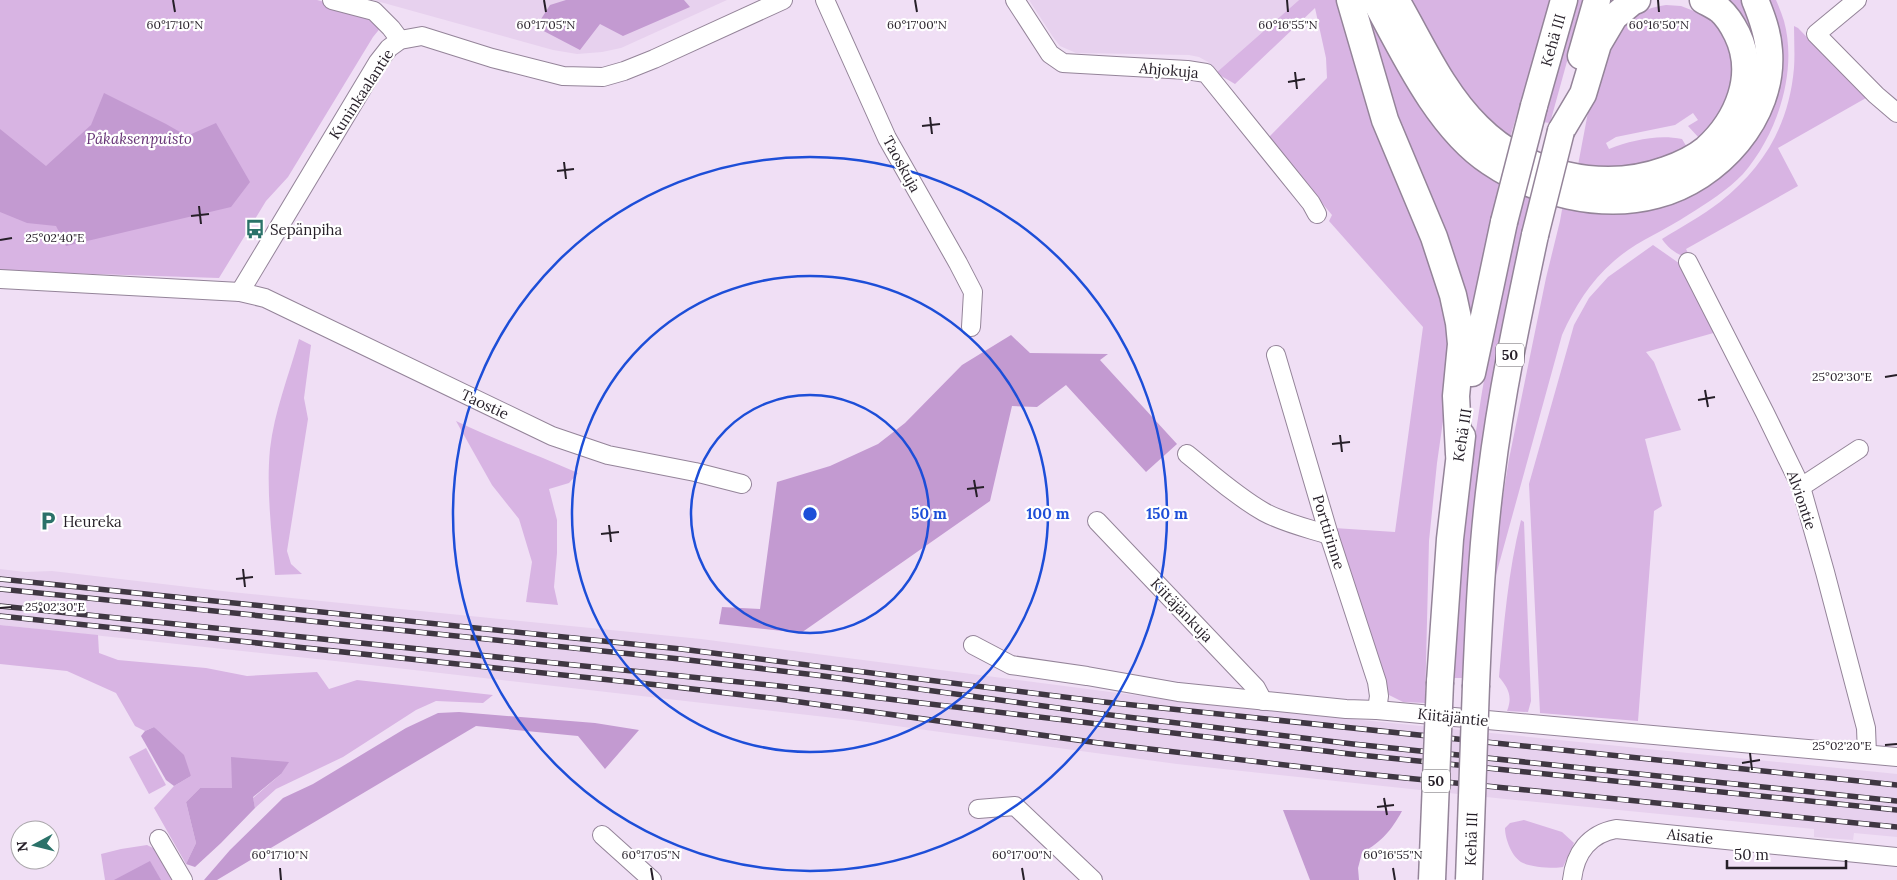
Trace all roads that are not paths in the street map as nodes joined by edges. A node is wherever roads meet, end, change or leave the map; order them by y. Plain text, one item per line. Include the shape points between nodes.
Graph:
1 (332, 0) edge
2 (783, 0) edge
3 (825, 0) edge
4 (1015, 0) edge
5 (1350, 0) edge
6 (1375, 0) edge
7 (1396, 0) edge
8 (1564, 0) edge
9 (1597, 0) edge
10 (1637, 0) edge
11 (1703, 0) edge
12 (1755, 0) edge
13 (1857, 0) edge
14 (400, 40) junction
15 (1897, 114) edge
16 (1560, 131) junction
17 (1317, 214) dead end
18 (1688, 262) dead end
19 (0, 279) edge
20 (240, 292) junction
21 (971, 327) dead end
22 (1276, 354) dead end
23 (1859, 449) dead end
24 (1187, 454) dead end
25 (1458, 454) junction
26 (742, 484) dead end
27 (1800, 487) junction
28 (1097, 521) dead end
29 (1329, 535) junction
30 (973, 645) dead end
31 (1263, 701) junction
32 (1377, 710) junction
33 (1867, 754) junction
34 (1897, 757) edge
35 (978, 809) dead end
36 (602, 835) dead end
37 (159, 839) dead end
38 (1897, 857) edge
39 (183, 880) edge
40 (652, 880) edge
41 (1094, 880) edge
42 (1432, 880) edge
43 (1469, 880) edge
44 (1572, 880) edge

1 - 14 street via 374,11
2 - 14 street, Kuninkaalantie via 654,59 603,77 563,76 422,36
3 - 21 street, Taoskuja via 887,138 972,292
4 - 17 street, Ahjokuja via 1050,54 1062,63 1206,73
5 - 25 highway via 1385,120 1434,237 1454,295 1461,344 1456,396
6 - 12 highway via 1408,62 1451,126 1470,146 1490,162 1533,186 1607,200 1656,195 1693,179 1718,162 1745,132 1761,101 1768,77 1767,31
7 - 11 highway via 1446,86 1477,127 1513,154 1540,167 1564,176 1594,181 1652,175 1680,164 1706,148 1724,130 1738,107 1745,84 1742,44 1720,10
8 - 25 highway, Kehä III / 50, bridge via 1504,222
9 - 16 highway, Kehä III / 50
10 - 16 highway via 1614,18 1598,44 1583,94
13 - 15 street via 1816,34
14 - 20 street, Kuninkaalantie via 378,62
16 - 43 highway, Kehä III / 50, bridge via 1512,344 1490,477 1480,599
18 - 27 street, Alviontie
19 - 20 street
20 - 26 street, Taostie via 265,298 552,436 608,455
22 - 29 street, Porttirinne
23 - 27 street
24 - 29 street via 1265,513
25 - 42 highway, Kehä III / 50, bridge via 1440,682
27 - 33 street, Alviontie via 1866,728
28 - 31 street, Kiitäjänkuja via 1256,688
29 - 32 street, Porttirinne via 1377,682
30 - 31 street, Kiitäjäntie via 1011,665 1178,692
31 - 32 street, Kiitäjäntie
32 - 33 street, Kiitäjäntie
33 - 34 street, Kiitäjäntie
35 - 41 street via 1015,806
36 - 40 street
37 - 39 street
38 - 44 street, Aisatie via 1616,829 1587,842 1576,860

